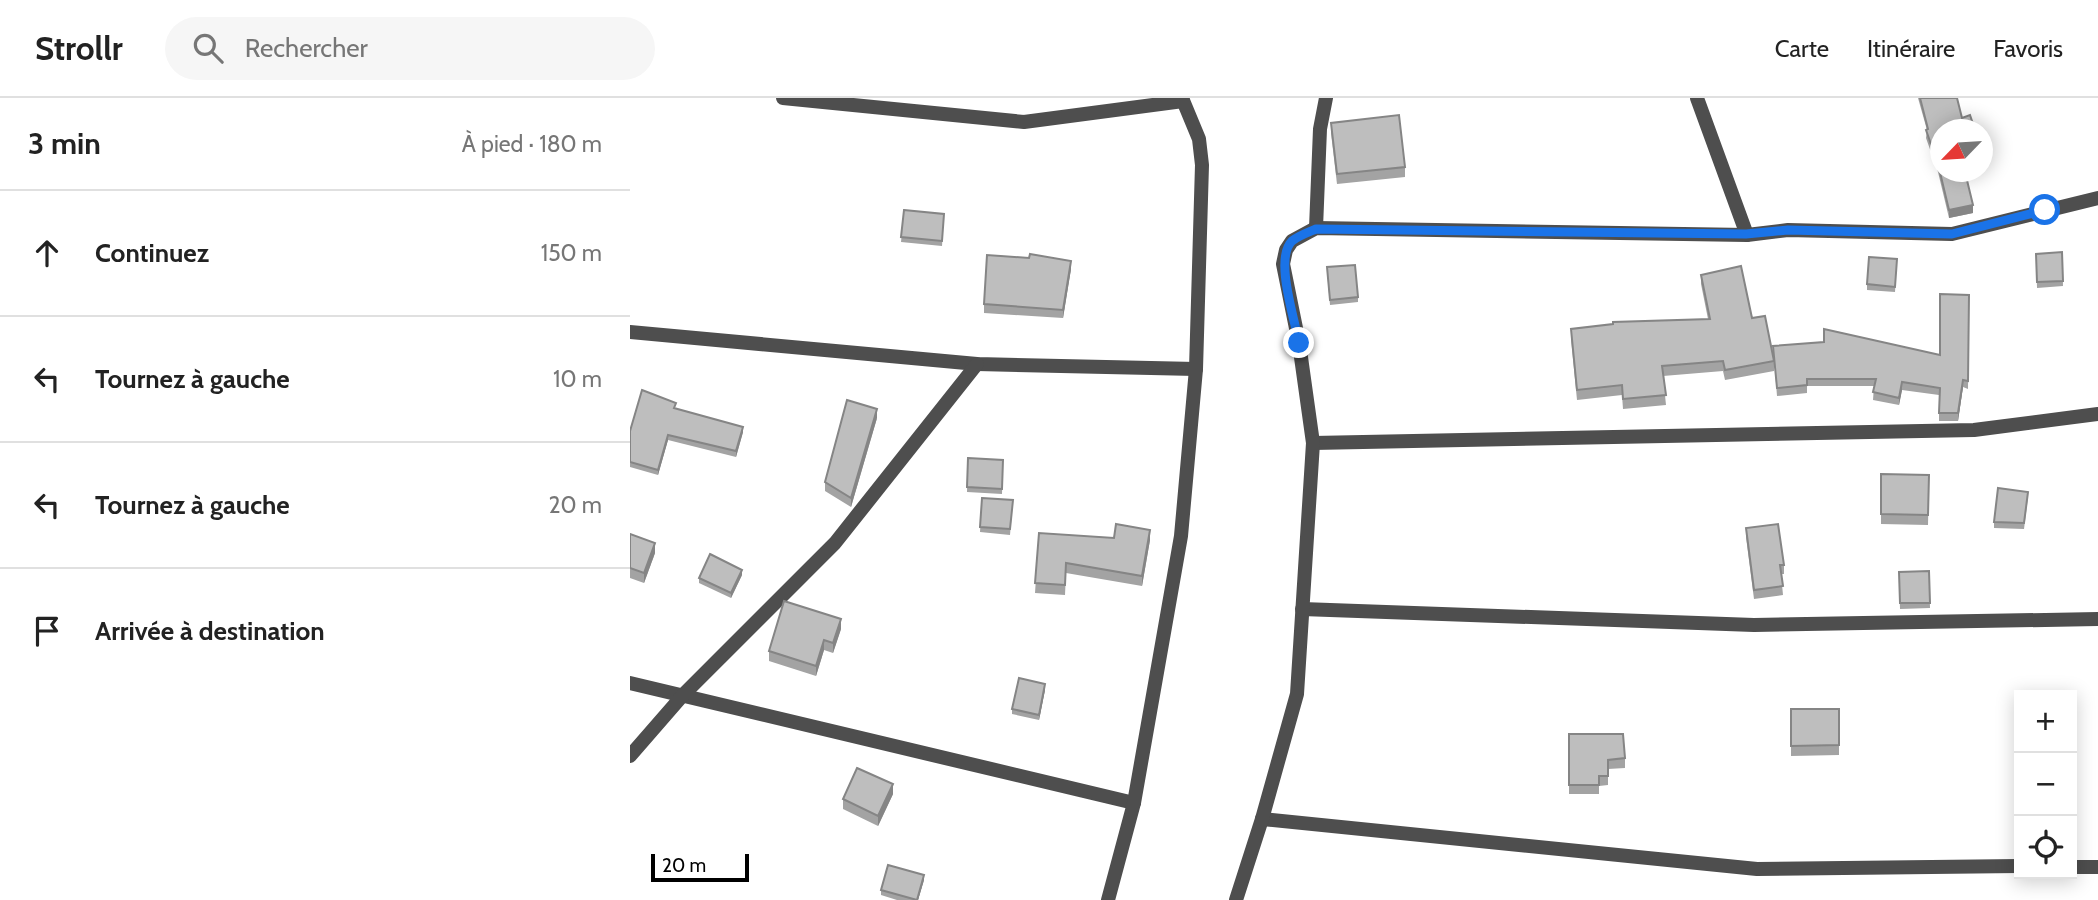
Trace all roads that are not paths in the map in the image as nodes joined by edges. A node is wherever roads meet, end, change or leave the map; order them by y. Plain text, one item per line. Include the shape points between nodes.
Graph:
1 (783, 98) edge
2 (1326, 98) edge
3 (1697, 98) edge
4 (1183, 99) edge
5 (2098, 198) edge
6 (1316, 229) junction
7 (1746, 234) junction
8 (630, 331) edge
9 (977, 364) junction
10 (1196, 369) junction
11 (2098, 414) edge
12 (1313, 443) junction
13 (1302, 609) junction
14 (2098, 619) edge
15 (630, 683) edge
16 (683, 695) junction
17 (630, 756) edge
18 (1134, 803) junction
19 (1262, 819) junction
20 (2014, 866) edge
21 (2077, 867) edge
22 (2098, 867) edge
23 (1108, 900) edge
24 (1236, 900) edge

1 - 4 street via 1024,122
2 - 6 street via 1320,129
3 - 7 street
4 - 10 street via 1199,139 1202,165
5 - 7 street via 1952,234 1788,230
6 - 7 street
6 - 12 street via 1292,241 1283,264
8 - 9 street
9 - 10 street
9 - 16 street via 835,543
10 - 18 street via 1181,536
11 - 12 street via 1974,430
12 - 13 street
13 - 14 street via 1754,625
13 - 19 street via 1297,694
15 - 16 street
16 - 17 street
16 - 18 street
18 - 23 street
19 - 20 street via 1757,869
19 - 24 street
21 - 22 street

